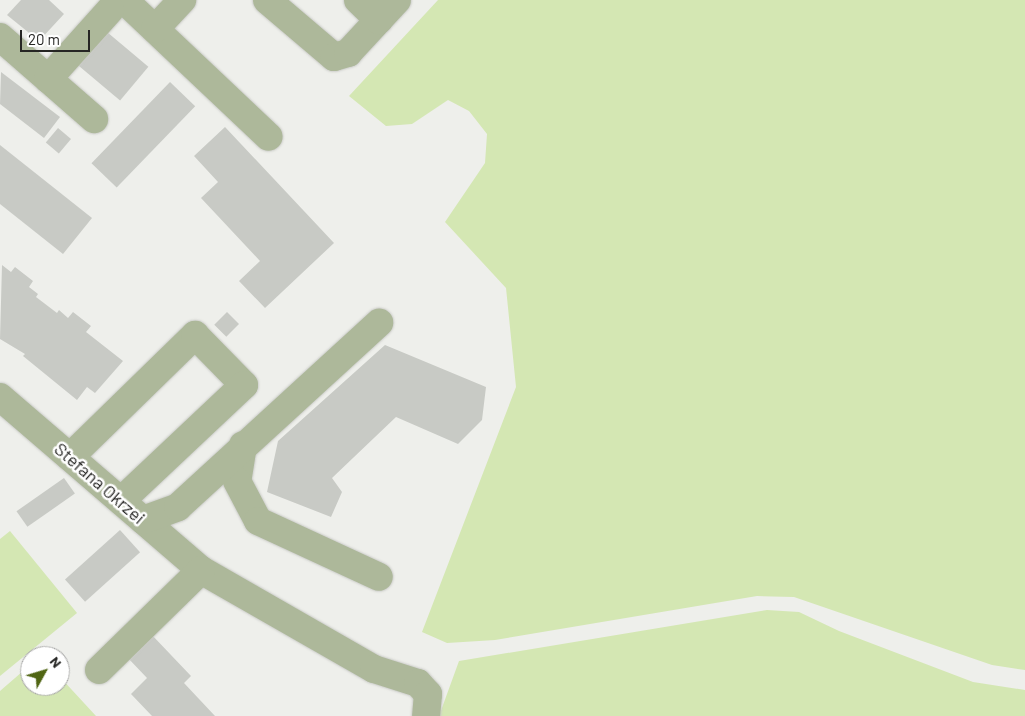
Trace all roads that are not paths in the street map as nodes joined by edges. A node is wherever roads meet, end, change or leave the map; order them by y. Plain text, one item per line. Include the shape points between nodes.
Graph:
1 (182, 0) edge
2 (267, 0) edge
3 (358, 0) edge
4 (397, 0) edge
5 (117, 5) edge
6 (379, 20) junction
7 (155, 29) junction
8 (0, 37) edge
9 (48, 79) junction
10 (94, 119) dead end
11 (269, 136) dead end
12 (380, 323) dead end
13 (0, 397) edge
14 (243, 445) junction
15 (70, 457) junction
16 (122, 501) junction
17 (143, 520) junction
18 (201, 570) junction
19 (378, 577) dead end
20 (99, 670) dead end
21 (426, 716) edge

1 - 7 street
2 - 6 street via 334,57 348,53
3 - 6 street
4 - 6 street
5 - 7 street
5 - 9 street
7 - 11 street
8 - 9 street
9 - 10 street
12 - 14 street
13 - 15 street, Stefana Okrzei
14 - 17 street via 178,507
14 - 19 street via 237,481 258,522
15 - 16 street, Stefana Okrzei
15 - 16 street via 194,335 244,385
16 - 17 street, Stefana Okrzei
17 - 18 street, Stefana Okrzei
18 - 20 street
18 - 21 street, Stefana Okrzei via 374,669 418,683 428,694

